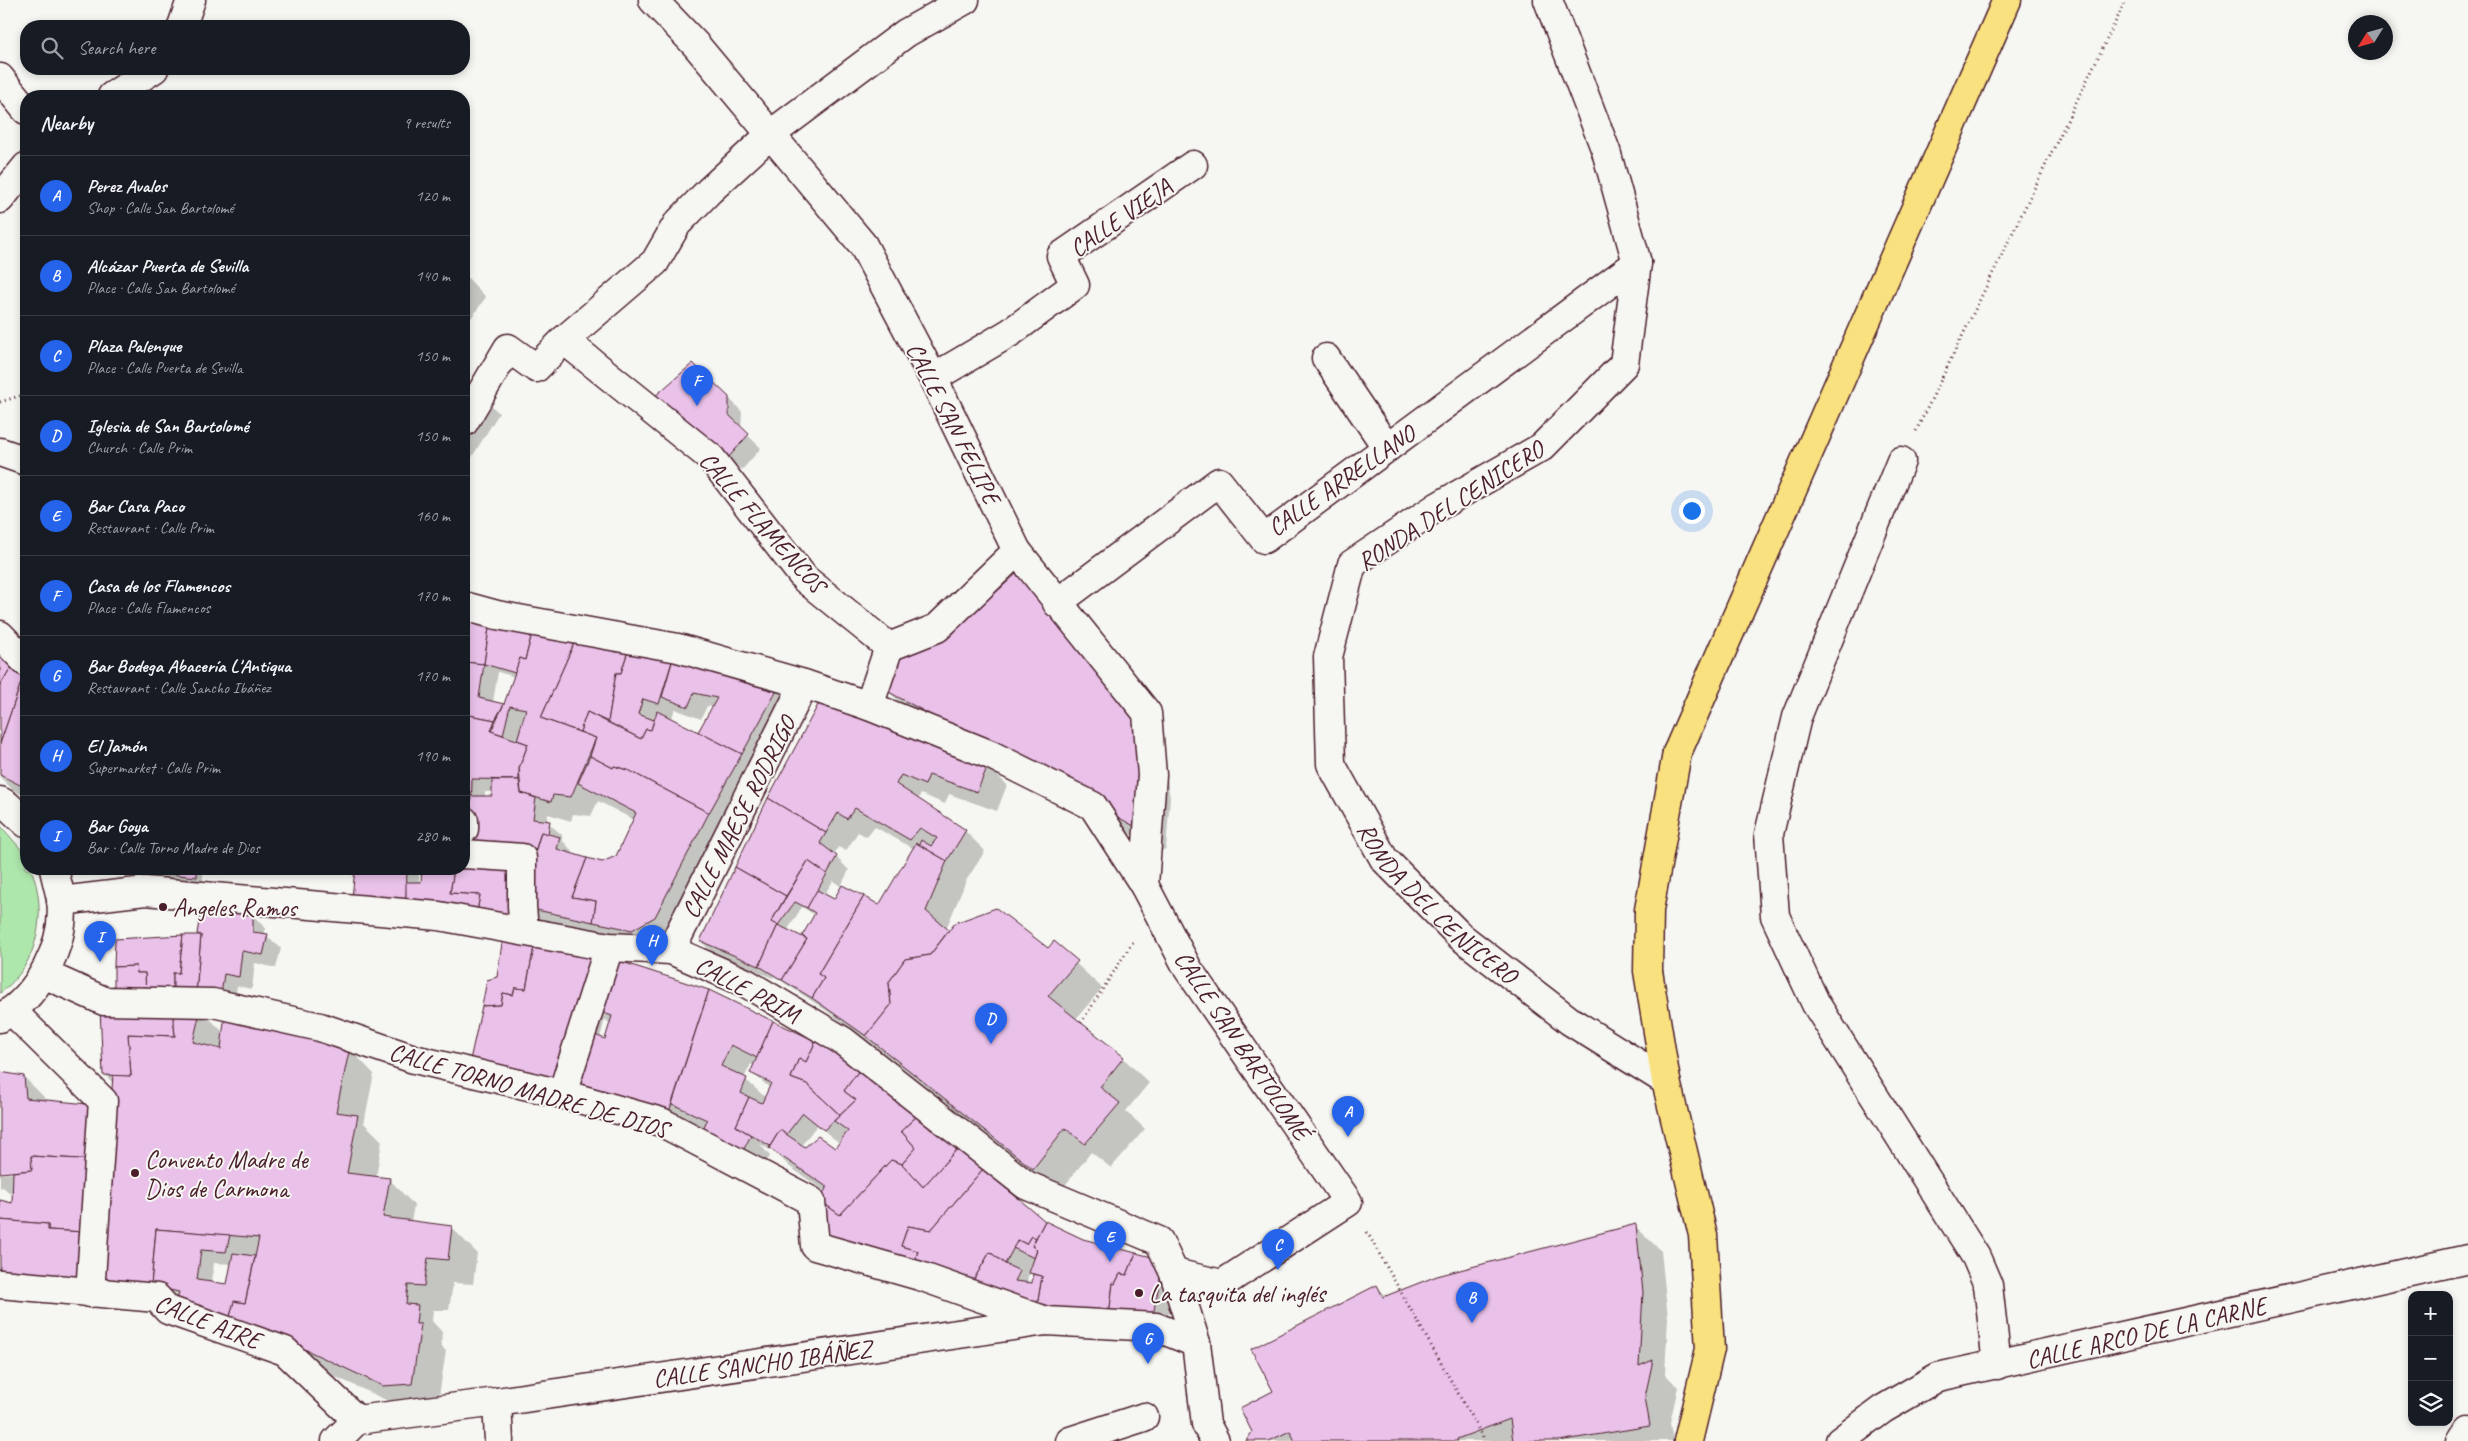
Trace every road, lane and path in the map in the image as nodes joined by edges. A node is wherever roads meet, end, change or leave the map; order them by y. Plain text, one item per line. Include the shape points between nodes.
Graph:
1 (192, 0) edge
2 (653, 0) edge
3 (965, 0) edge
4 (1548, 0) edge
5 (2007, 0) edge
6 (2126, 0) edge
7 (184, 20) edge
8 (145, 75) edge
9 (0, 78) edge
10 (121, 90) edge
11 (20, 103) edge
12 (771, 134) junction
13 (1194, 165) dead end
14 (20, 174) edge
15 (0, 199) edge
16 (1637, 263) junction
17 (564, 340) junction
18 (1326, 358) dead end
19 (933, 378) junction
20 (20, 396) edge
21 (0, 402) edge
22 (470, 412) edge
23 (1388, 448) junction
24 (0, 452) edge
25 (20, 459) edge
26 (1901, 461) joint
27 (1018, 550) junction
28 (1057, 603) junction
29 (470, 608) edge
30 (0, 635) edge
31 (889, 647) junction
32 (20, 656) edge
33 (804, 684) junction
34 (869, 706) junction
35 (0, 801) edge
36 (20, 817) edge
37 (470, 854) edge
38 (55, 875) edge
39 (1150, 897) junction
40 (61, 901) junction
41 (524, 931) junction
42 (609, 947) junction
43 (671, 950) junction
44 (44, 974) junction
45 (6, 1015) edge
46 (1081, 1023) dead end
47 (1666, 1081) junction
48 (562, 1094) junction
49 (1348, 1202) junction
50 (2468, 1259) edge
51 (1174, 1273) junction
52 (0, 1284) edge
53 (90, 1292) junction
54 (1046, 1321) junction
55 (1196, 1343) junction
56 (1997, 1365) junction
57 (497, 1402) junction
58 (1144, 1416) dead end
59 (357, 1420) junction
60 (2468, 1430) edge
61 (336, 1441) edge
62 (499, 1441) edge
63 (1070, 1441) edge
64 (1215, 1441) edge
65 (1485, 1441) edge
66 (1688, 1441) edge
67 (1840, 1441) edge
68 (2461, 1441) edge

1 - 7 street
2 - 12 street, CALLE SAN FELIPE via 696,45
3 - 12 street via 906,33
4 - 16 street, RONDA DEL CENICERO via 1606,152
5 - 47 main road via 1677,753 1649,910 1648,971
6 - 26 path
8 - 10 street
9 - 11 street
12 - 17 street via 677,224 655,262
12 - 19 street, CALLE SAN FELIPE via 863,245
13 - 19 street, CALLE VIEJA via 1062,256 1075,285 1010,332
14 - 15 street
16 - 23 street, CALLE ARRELLANO
16 - 47 street, RONDA DEL CENICERO via 1624,364 1542,447 1437,507 1352,564 1328,657 1330,764 1384,859 1460,936 1570,1021
17 - 22 street via 536,368 508,348
17 - 31 street, CALLE FLAMENCOS via 711,458 805,579
18 - 23 street
19 - 27 street, CALLE SAN FELIPE
20 - 21 path
23 - 28 street, CALLE ARRELLANO via 1264,539 1219,482
24 - 25 street
26 - 56 street via 1797,717 1768,834 1775,916 1816,1004 1976,1257 1988,1285
27 - 28 street, CALLE SAN FELIPE
27 - 31 street via 937,628
28 - 39 street, CALLE SAN FELIPE via 1146,713 1152,775
29 - 33 street, CALLE SAN BARTOLOMÉ via 678,648
30 - 32 street
31 - 34 street
33 - 34 street, CALLE SAN BARTOLOMÉ
33 - 43 street, CALLE MAESE RODRIGO
34 - 39 street, CALLE SAN BARTOLOMÉ via 991,755 1093,806
35 - 36 street
37 - 41 street via 522,858
38 - 40 street
39 - 46 path
39 - 49 street, CALLE SAN BARTOLOMÉ via 1188,968
40 - 41 street, CALLE PRIM via 145,891 439,916
40 - 44 street via 58,939
41 - 42 street, CALLE PRIM
42 - 43 street, CALLE PRIM
42 - 48 street
43 - 51 street, CALLE PRIM via 746,983 843,1040 1026,1185 1159,1241
44 - 45 street via 30,994
44 - 48 street, CALLE TORNO MADRE DE DIOS via 104,1001 213,1003 320,1027 414,1059
45 - 53 street via 103,1101
47 - 66 main road via 1704,1235 1710,1349
48 - 54 street, CALLE TORNO MADRE DE DIOS via 661,1122 811,1201 815,1246 920,1276
49 - 51 street via 1222,1284
49 - 65 path via 1397,1282
50 - 56 street, CALLE ARCO DE LA CARNE
51 - 55 street, CALLE PRIM
52 - 53 street, CALLE AIRE
53 - 59 street, CALLE AIRE via 157,1298 168,1310 285,1351
54 - 55 street, CALLE SANCHO IBÁÑEZ via 1156,1327
54 - 57 street, CALLE SANCHO IBÁÑEZ
55 - 64 street, CALLE PRIM via 1206,1424
56 - 67 street, CALLE ARCO DE LA CARNE via 1938,1377 1883,1409
57 - 59 street, CALLE SANCHO IBÁÑEZ
57 - 62 street
58 - 63 street
59 - 61 street
60 - 68 street

